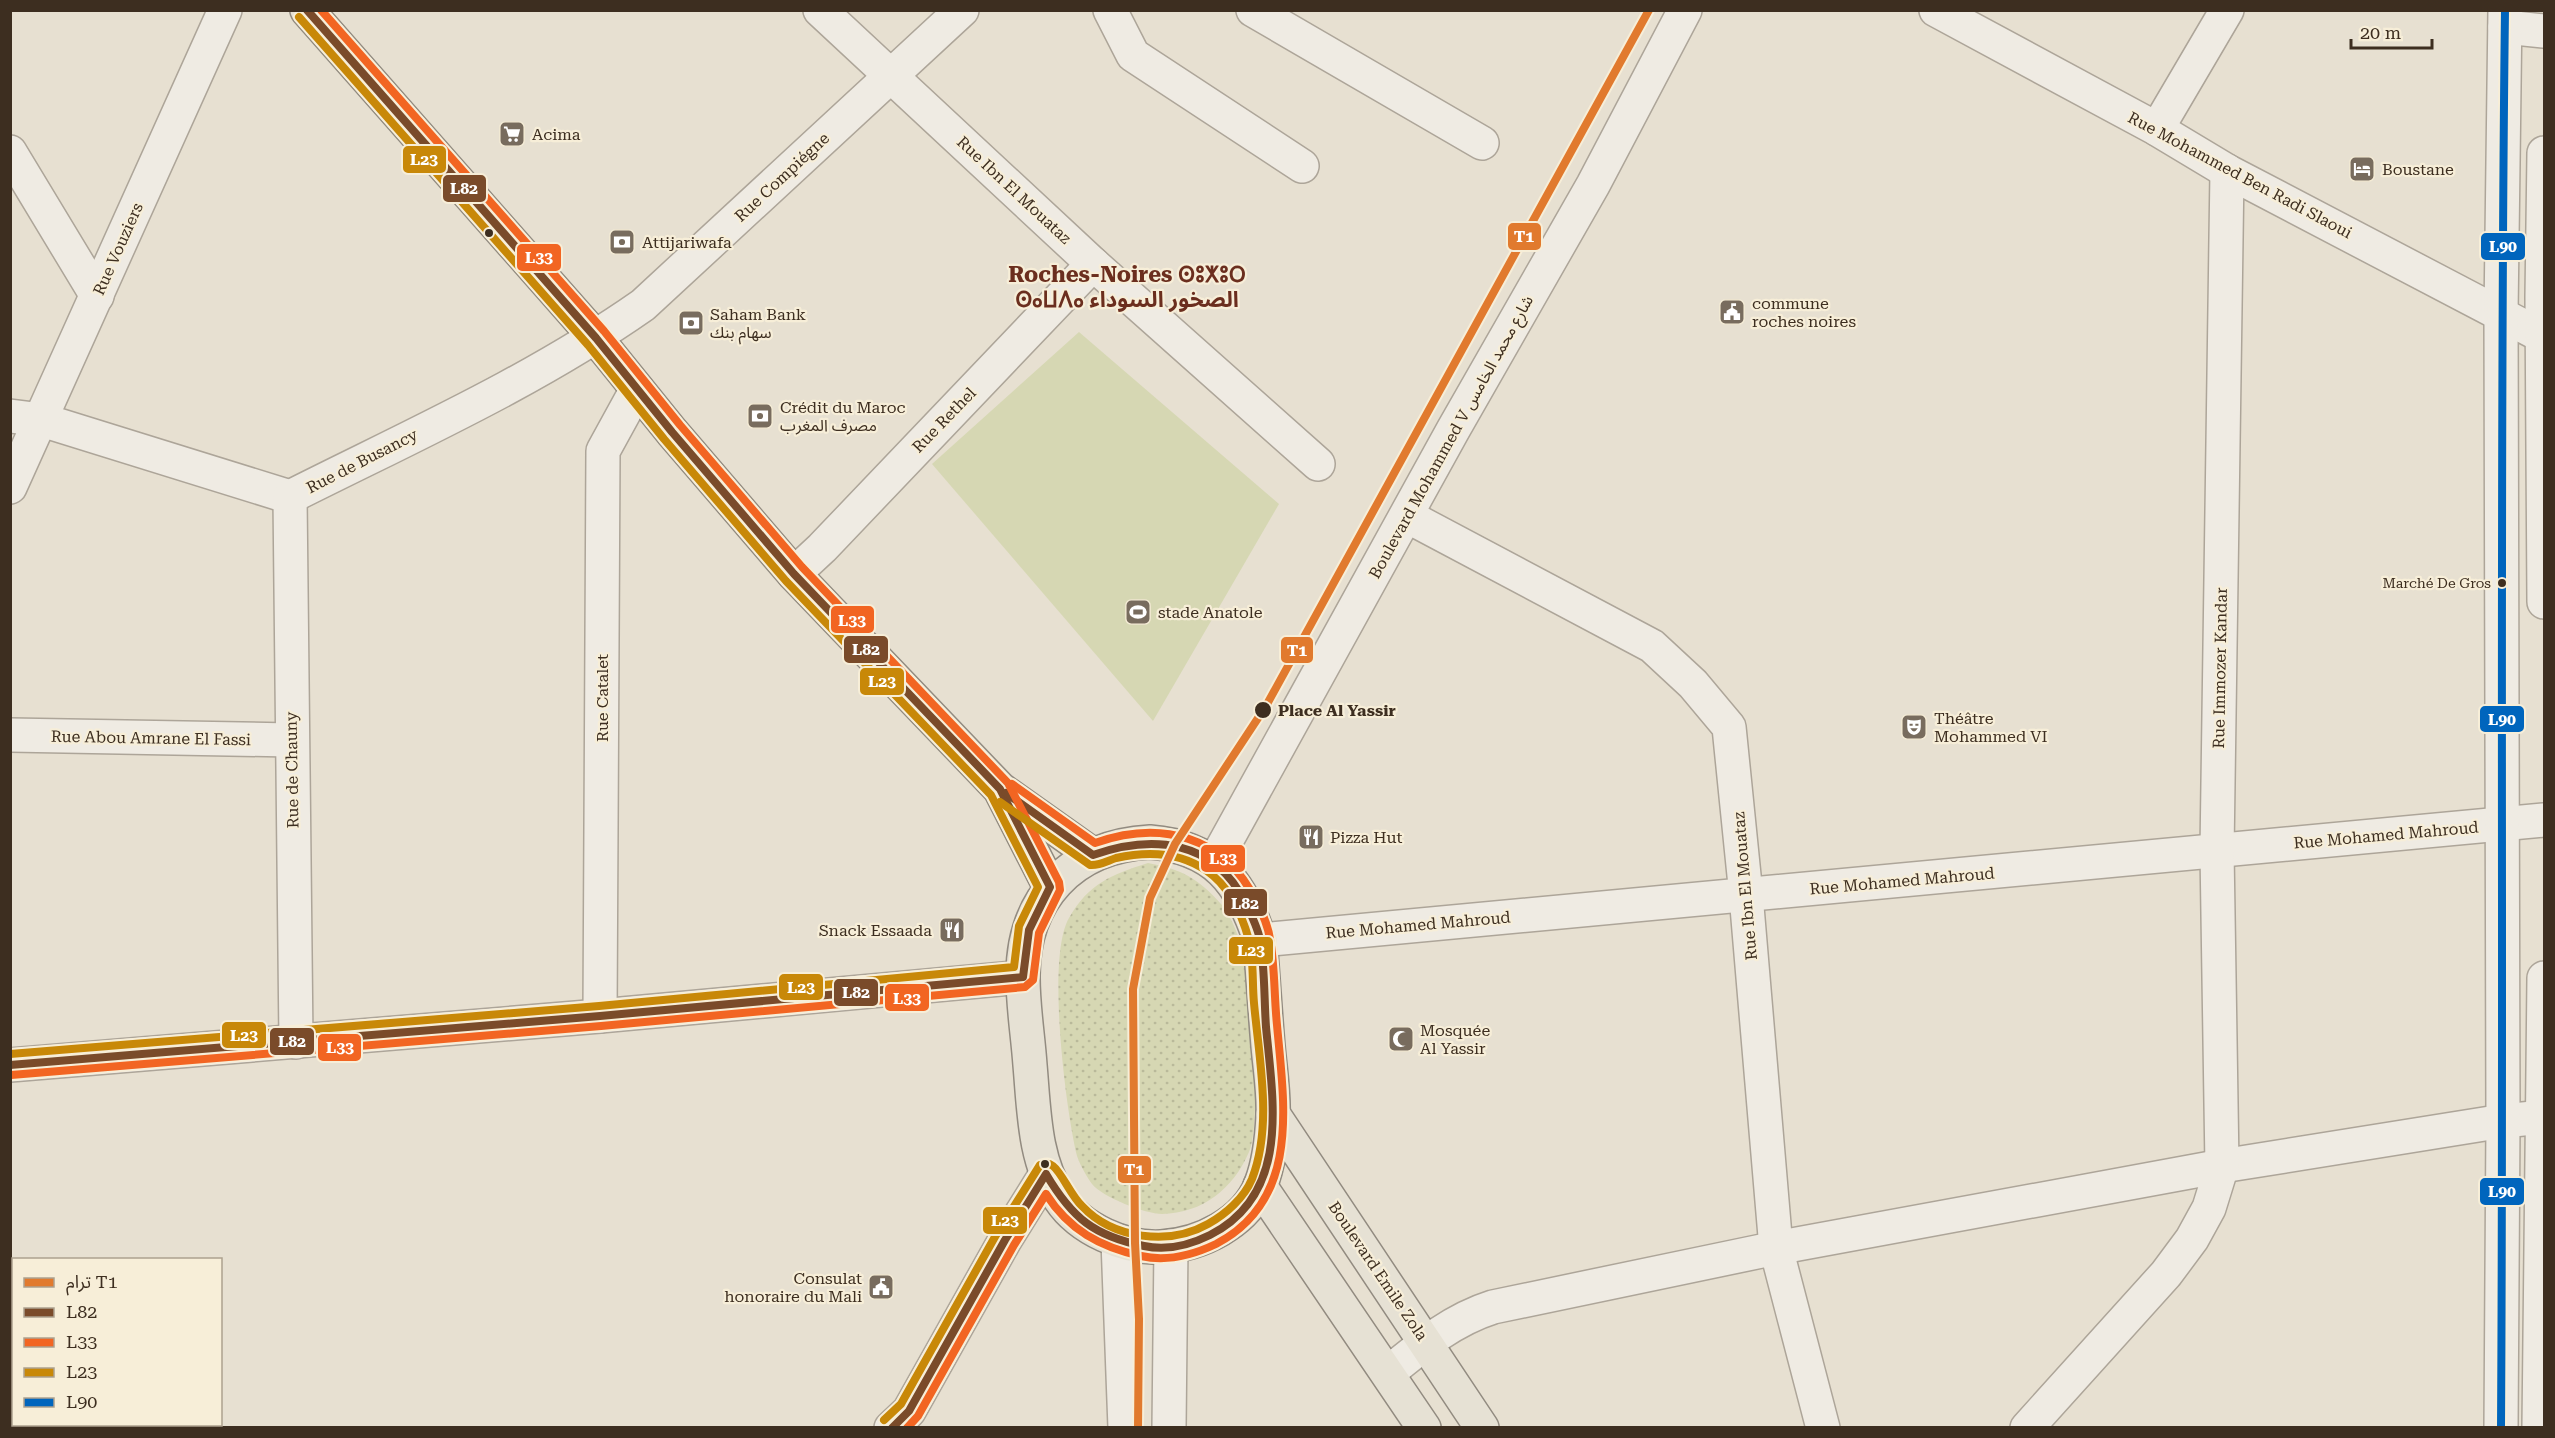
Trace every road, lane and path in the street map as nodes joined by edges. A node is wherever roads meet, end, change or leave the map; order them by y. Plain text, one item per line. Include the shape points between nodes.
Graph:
1 (225, 10) edge
2 (307, 10) edge
3 (820, 10) edge
4 (962, 10) edge
5 (1110, 10) edge
6 (1253, 10) edge
7 (1685, 10) edge
8 (1936, 10) edge
9 (2227, 10) edge
10 (2505, 19) edge
11 (2544, 31) edge
12 (891, 76) junction
13 (2157, 129) junction
14 (1482, 143) dead end
15 (10, 152) edge
16 (2544, 153) edge
17 (1302, 166) dead end
18 (2227, 171) junction
19 (1093, 264) junction
20 (97, 296) junction
21 (2501, 314) junction
22 (2544, 337) edge
23 (596, 338) junction
24 (637, 389) junction
25 (26, 418) edge
26 (2501, 461) junction
27 (2544, 461) edge
28 (1318, 464) dead end
29 (10, 487) edge
30 (290, 497) junction
31 (1407, 516) junction
32 (794, 574) junction
33 (2544, 602) edge
34 (10, 735) edge
35 (291, 740) junction
36 (1000, 789) junction
37 (2544, 820) edge
38 (2500, 825) junction
39 (2217, 851) junction
40 (1093, 855) junction
41 (1214, 862) junction
42 (1050, 887) junction
43 (1746, 895) junction
44 (1260, 940) junction
45 (1023, 977) junction
46 (2544, 978) edge
47 (600, 1016) junction
48 (296, 1042) junction
49 (10, 1065) edge
50 (1273, 1114) junction
51 (2543, 1117) edge
52 (2503, 1121) junction
53 (2222, 1166) junction
54 (1046, 1174) junction
55 (1260, 1186) junction
56 (1118, 1240) junction
57 (1171, 1246) junction
58 (1776, 1248) junction
59 (2501, 1340) junction
60 (2543, 1340) edge
61 (1425, 1342) junction
62 (1388, 1373) junction
63 (891, 1428) edge
64 (1125, 1428) edge
65 (1169, 1428) edge
66 (1424, 1428) edge
67 (1482, 1428) edge
68 (1823, 1428) edge
69 (2027, 1428) edge
70 (2501, 1428) edge
71 (2539, 1428) edge

1 - 20 street, Rue Vouziers
2 - 23 main road
3 - 12 street, Rue Ibn El Mouataz
4 - 12 street, Rue Compiégne
5 - 17 street via 1133,55
6 - 14 street
7 - 31 street, Boulevard Mohammed V شارع محمد الخامس via 1593,185
8 - 13 street, Rue Mohammed Ben Radi Slaoui
9 - 13 street
10 - 11 street
10 - 21 street
12 - 19 street, Rue Ibn El Mouataz
12 - 23 street, Rue Compiégne via 643,305
13 - 18 street, Rue Mohammed Ben Radi Slaoui
15 - 20 street
16 - 22 street
18 - 21 street, Rue Mohammed Ben Radi Slaoui
18 - 39 street, Rue Immozer Kandar
19 - 28 street, Rue Ibn El Mouataz
19 - 32 street, Rue Rethel
20 - 25 street, Rue Vouziers
21 - 22 street, Rue Mohammed Ben Radi Slaoui
21 - 26 street
22 - 27 street
23 - 24 main road
23 - 30 street, Rue de Busancy
24 - 32 main road
24 - 47 street, Rue Catalet via 603,451
25 - 29 street, Rue Vouziers
25 - 30 street, Rue de Busancy
26 - 27 street
26 - 38 street
27 - 33 street
30 - 35 street, Rue de Chauny
31 - 41 street, Boulevard Mohammed V شارع محمد الخامس
31 - 43 street, Rue Ibn El Mouataz via 1652,646 1693,684 1728,727
32 - 36 main road
34 - 35 street, Rue Abou Amrane El Fassi
35 - 48 street, Rue de Chauny
36 - 40 main road
36 - 42 main road
37 - 38 street, Rue Mohamed Mahroud
38 - 39 street, Rue Mohamed Mahroud
38 - 52 street
39 - 43 street, Rue Mohamed Mahroud
39 - 53 street, Rue Immozer Kandar
40 - 41 main road via 1131,843 1150,842 1175,844
40 - 42 main road
41 - 44 main road via 1241,895
42 - 45 main road via 1029,930
43 - 44 street, Rue Mohamed Mahroud
43 - 58 street, Rue Ibn El Mouataz
44 - 50 main road
45 - 47 street
45 - 54 main road via 1037,1140
46 - 51 street
47 - 48 street
48 - 49 street
50 - 55 main road
50 - 61 main road, Boulevard Emile Zola
51 - 52 street
51 - 60 street
52 - 53 street
52 - 59 street
53 - 58 street
53 - 69 street, Rue Immozer Kandar via 2209,1208 2166,1274
54 - 56 main road via 1073,1214
54 - 63 street via 909,1412
55 - 57 main road via 1230,1223 1198,1240
55 - 62 main road
56 - 57 main road via 1151,1248
56 - 64 street
57 - 65 street
58 - 61 street via 1494,1307 1461,1320
58 - 68 street, Rue Ibn El Mouataz
59 - 60 street
59 - 70 street
60 - 71 street
61 - 62 street
61 - 67 main road, Boulevard Emile Zola
62 - 66 main road

